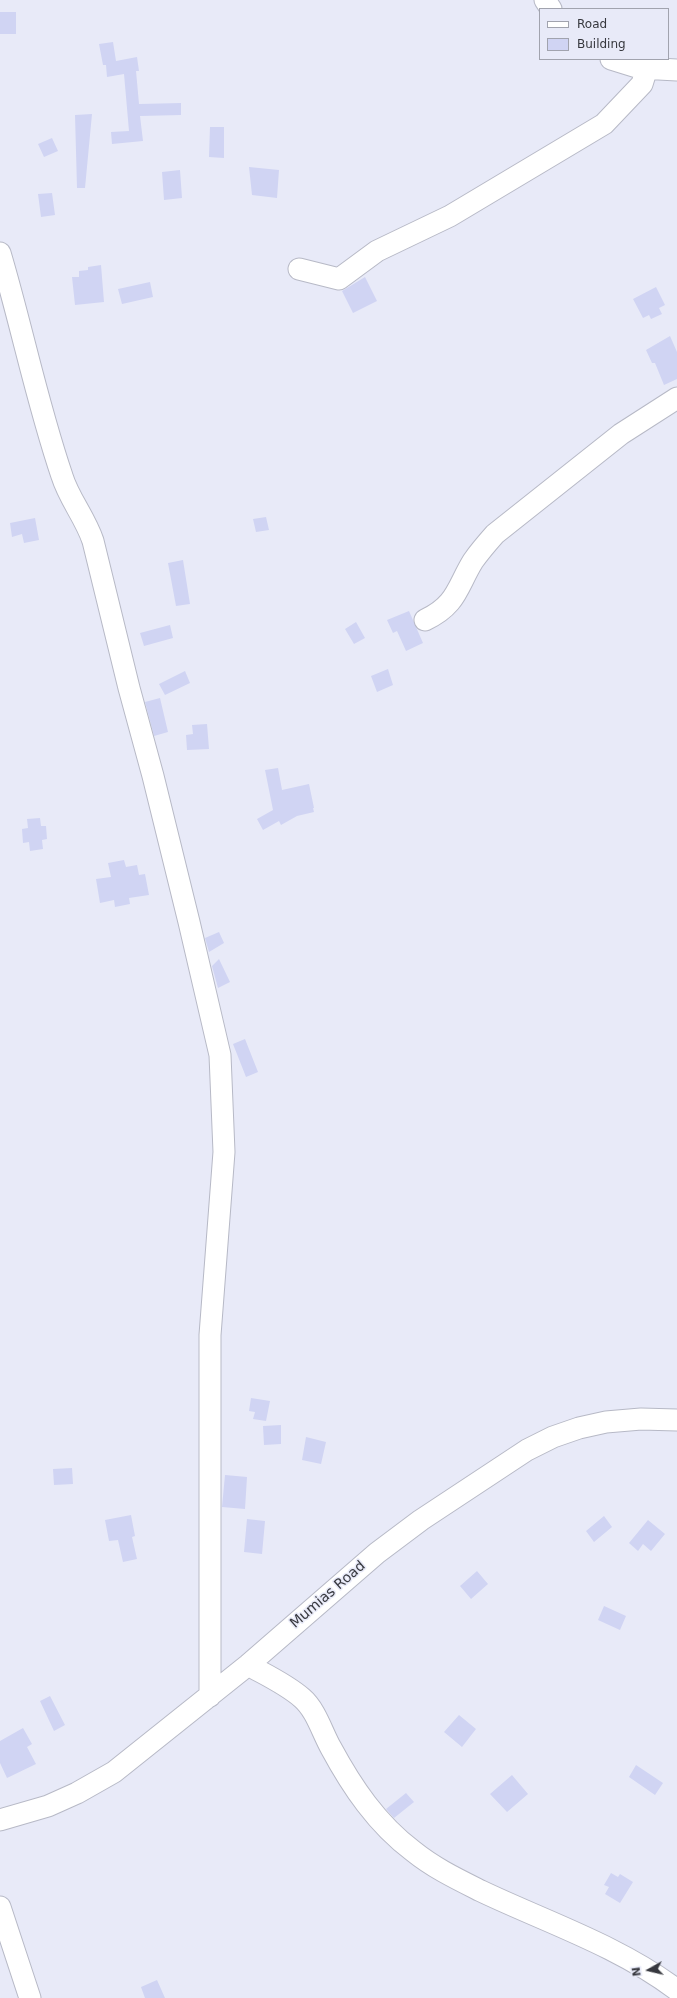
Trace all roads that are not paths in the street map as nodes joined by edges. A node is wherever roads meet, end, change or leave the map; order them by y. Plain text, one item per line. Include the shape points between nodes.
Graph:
1 (613, 60) edge
2 (647, 68) junction
3 (677, 70) edge
4 (0, 253) edge
5 (299, 269) dead end
6 (677, 398) edge
7 (425, 620) dead end
8 (677, 1420) edge
9 (248, 1665) junction
10 (210, 1696) junction
11 (0, 1820) edge
12 (0, 1907) edge
13 (677, 1990) edge
14 (30, 1998) edge

1 - 2 street
2 - 3 street
2 - 5 street via 642,84 604,124 450,216 377,251 339,279
4 - 10 street via 36,390 62,476 72,500 88,525 93,541 220,1055 224,1152 210,1335
6 - 7 street via 622,434 495,534 482,548 448,605 439,614
8 - 9 street, Mumias Road via 606,1422 553,1437 527,1450 421,1520 377,1553
9 - 10 street, Mumias Road
9 - 13 street via 283,1684 303,1699 312,1710 340,1764 372,1813 412,1851 444,1873 608,1948 660,1977
10 - 11 street, Mumias Road via 114,1772 77,1794 48,1806
12 - 14 street

